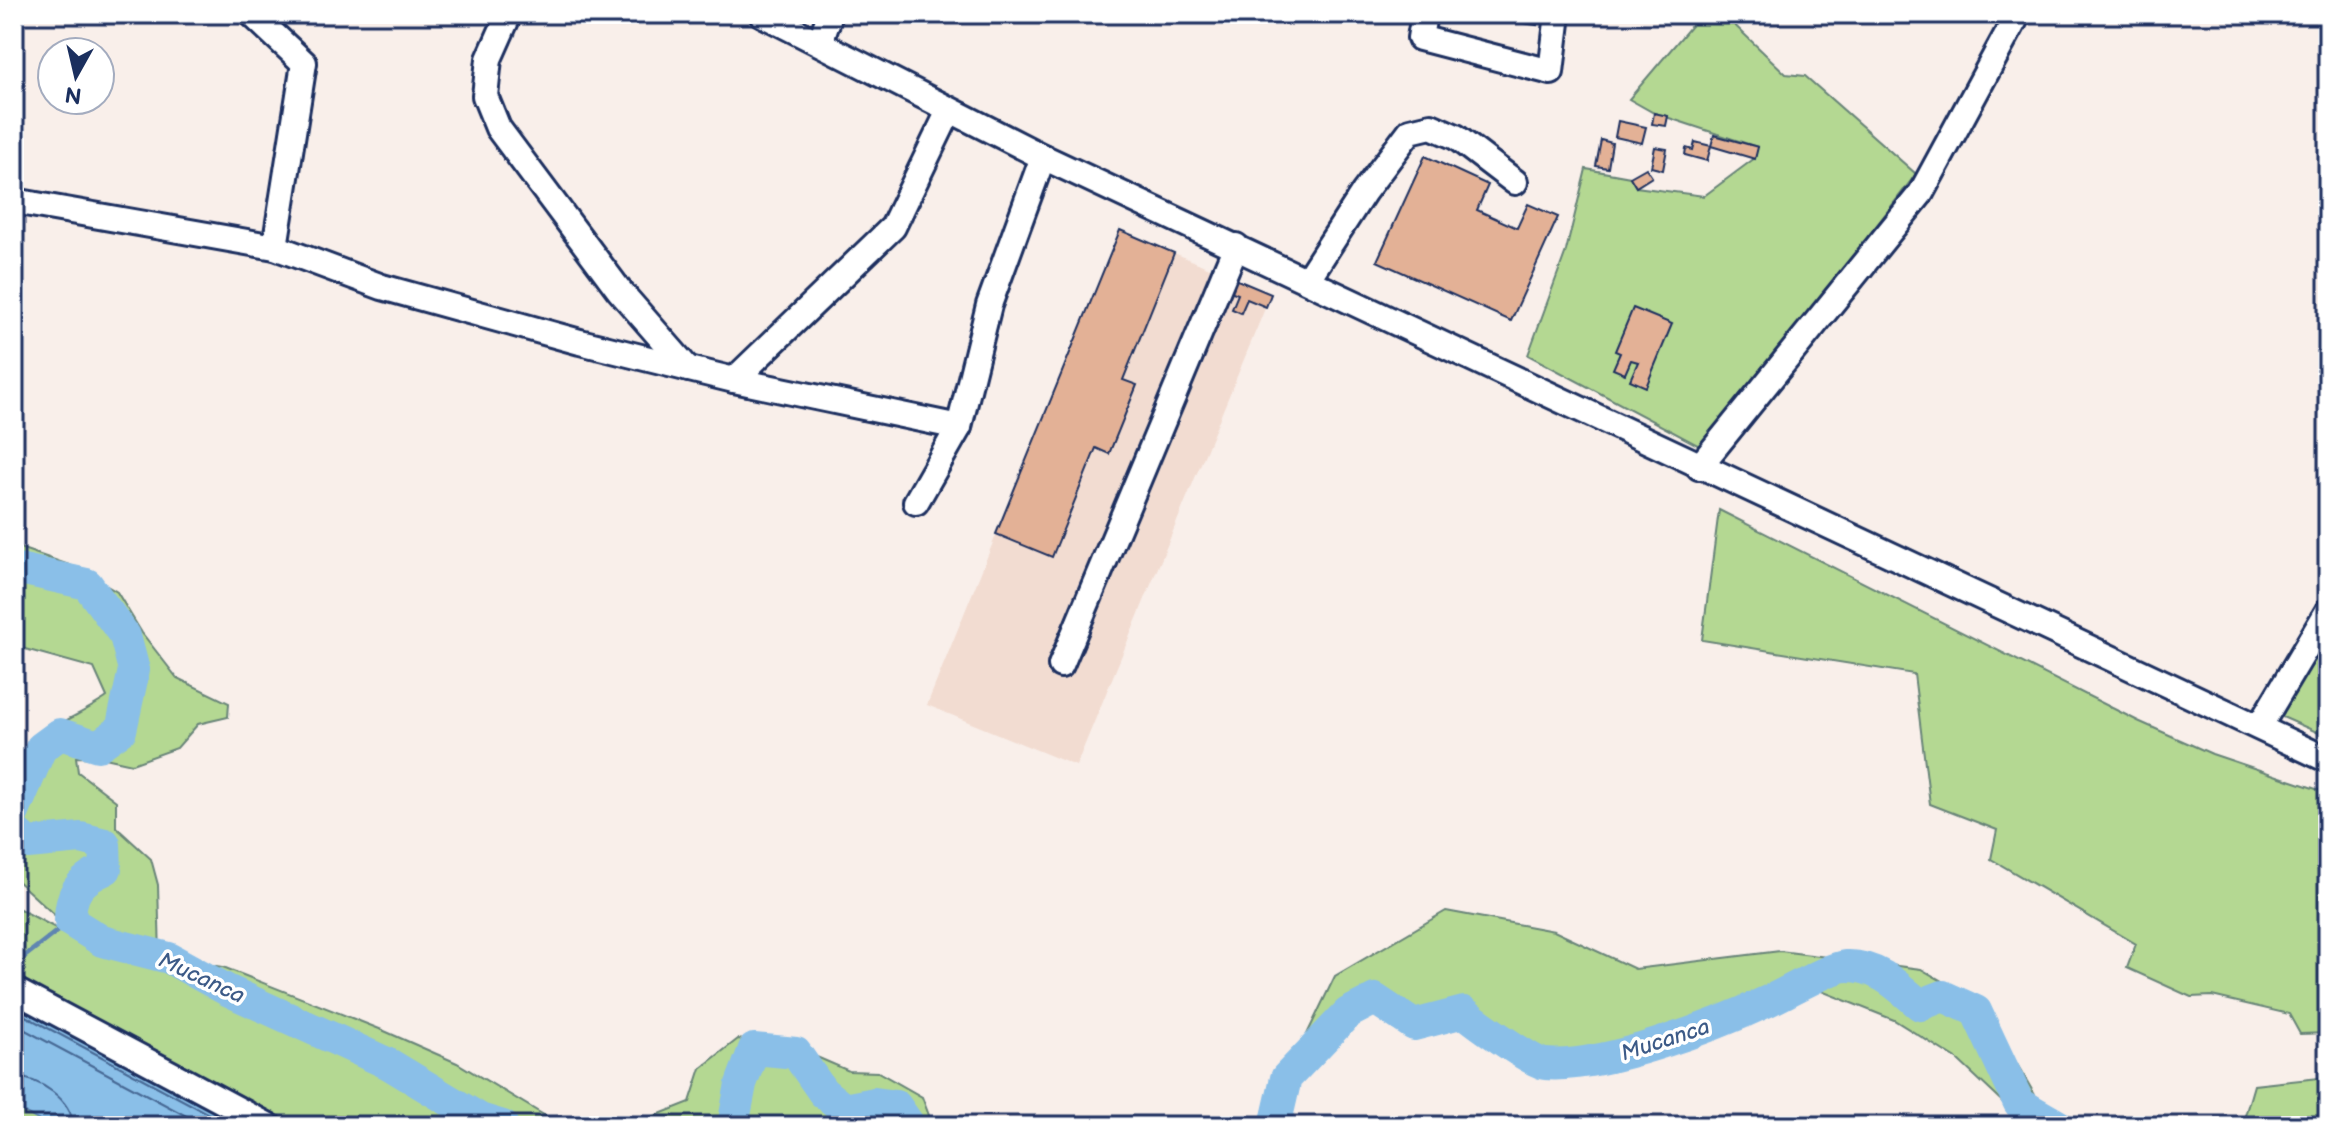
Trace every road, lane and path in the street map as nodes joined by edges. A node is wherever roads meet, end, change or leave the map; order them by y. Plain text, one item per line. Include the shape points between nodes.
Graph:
1 (252, 14) edge
2 (509, 14) edge
3 (762, 14) edge
4 (830, 14) edge
5 (1424, 14) edge
6 (1558, 14) edge
7 (2018, 14) edge
8 (820, 43) junction
9 (949, 111) junction
10 (1043, 157) junction
11 (1515, 182) dead end
12 (14, 201) edge
13 (1236, 246) junction
14 (275, 247) junction
15 (1307, 280) junction
16 (688, 369) junction
17 (734, 380) junction
18 (959, 427) junction
19 (1699, 467) junction
20 (916, 502) dead end
21 (2328, 611) edge
22 (1061, 665) dead end
23 (2259, 727) junction
24 (2328, 760) edge
25 (14, 990) edge
26 (269, 1126) edge

1 - 14 street via 304,63
2 - 16 street via 489,59 485,96 498,128 619,290
3 - 8 street
4 - 8 street
5 - 6 street via 1420,38 1551,72
7 - 19 street via 1921,193
8 - 9 street
9 - 10 street
9 - 17 street via 893,227
10 - 13 street
10 - 18 street via 989,305
11 - 15 street via 1456,137 1431,126 1410,131
12 - 14 street
13 - 15 street
13 - 22 street
14 - 16 street via 425,300
15 - 19 street
16 - 17 street
17 - 18 street
18 - 20 street
19 - 23 street
21 - 23 street
23 - 24 street
25 - 26 street

